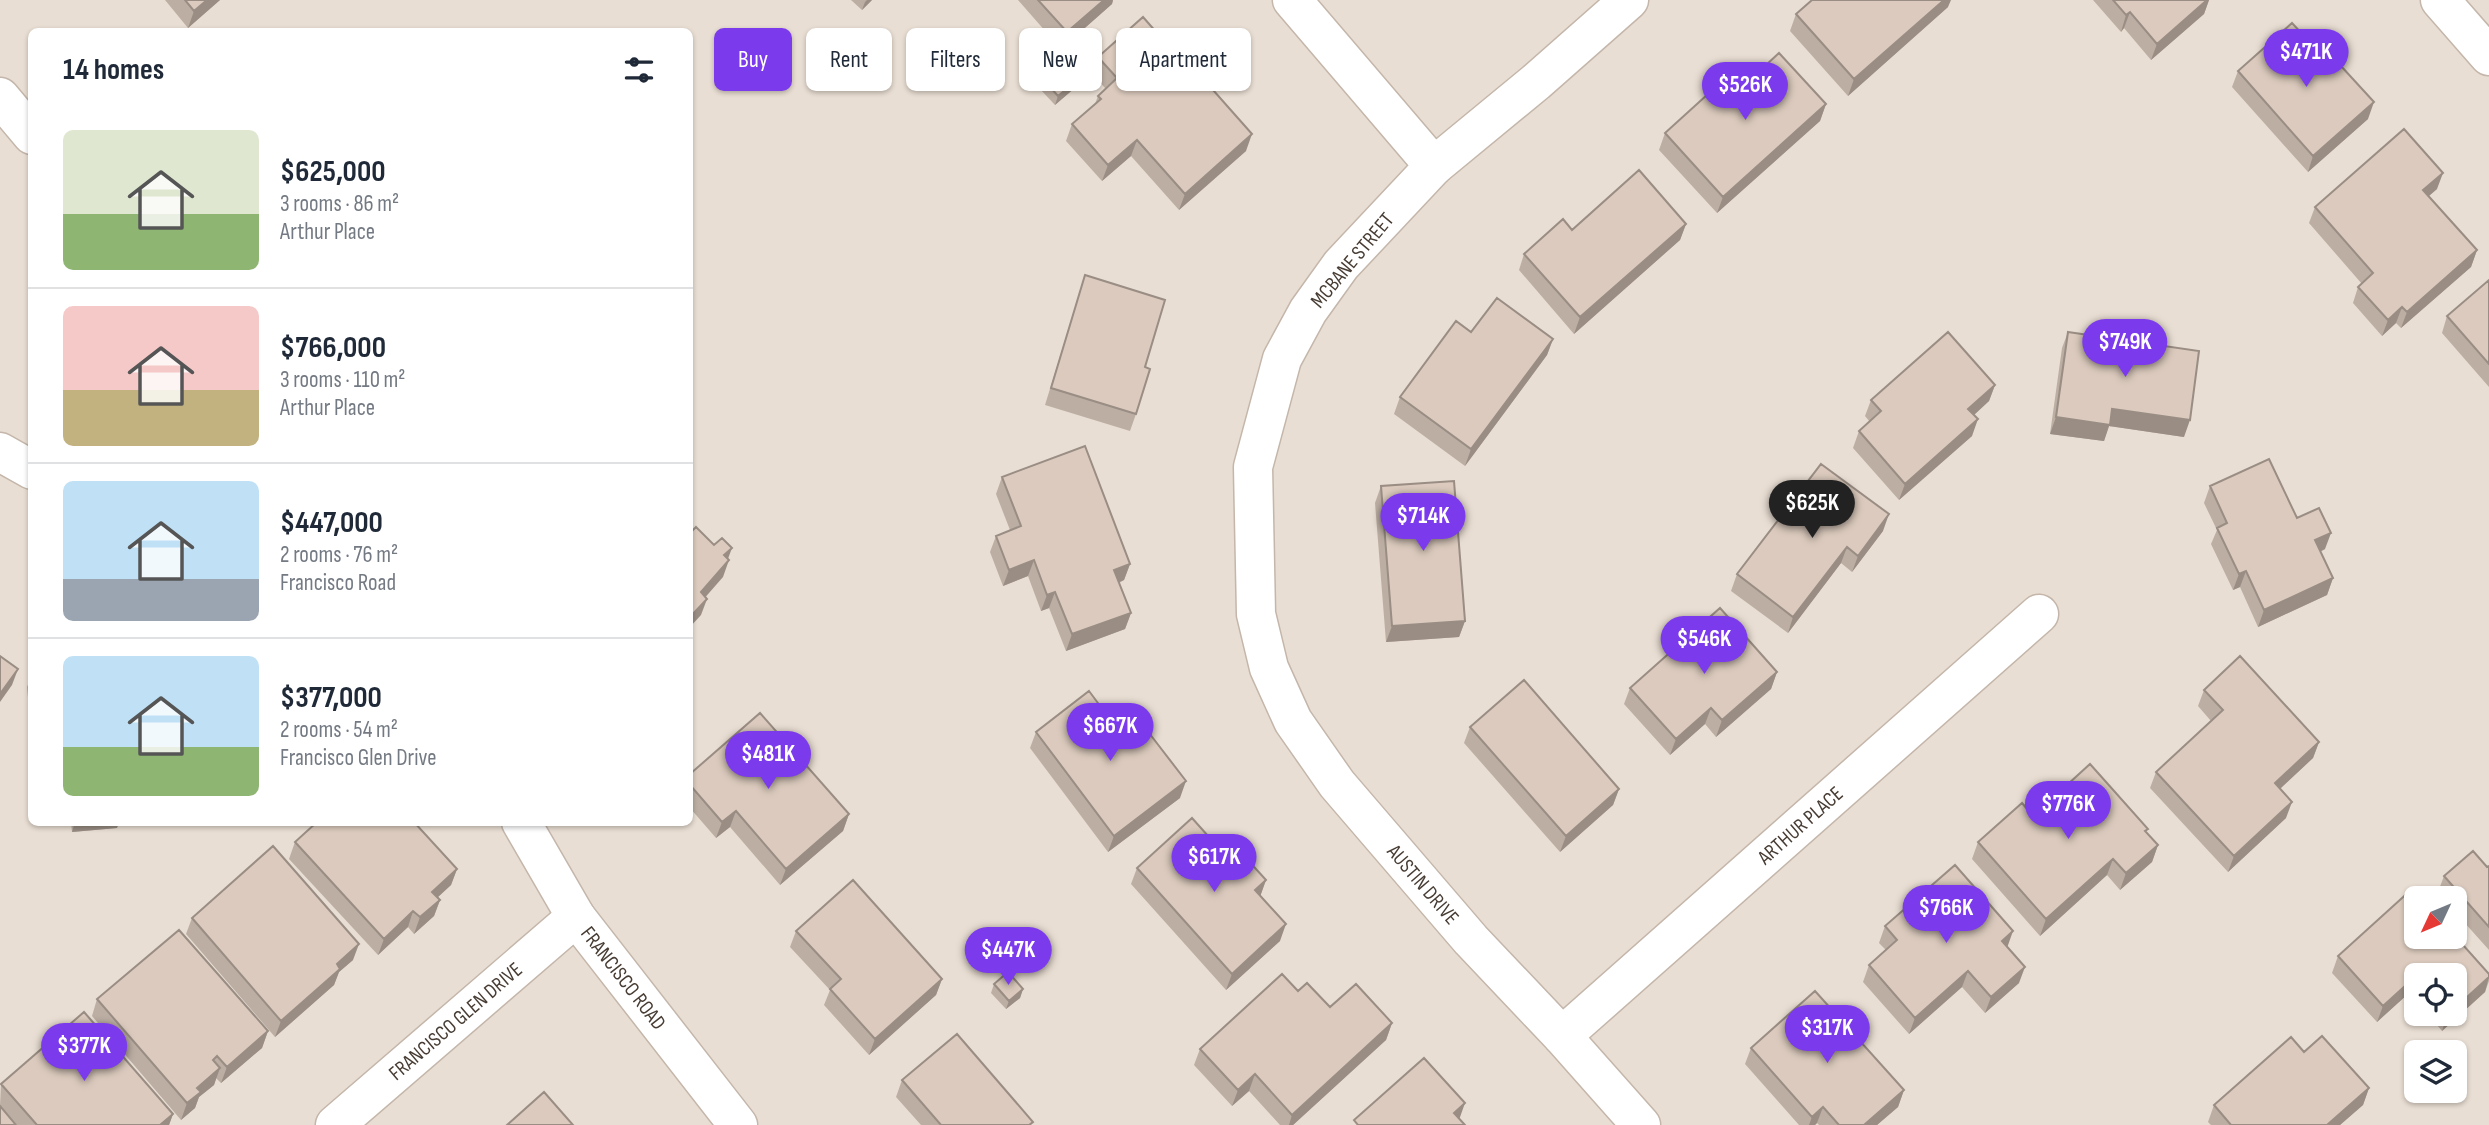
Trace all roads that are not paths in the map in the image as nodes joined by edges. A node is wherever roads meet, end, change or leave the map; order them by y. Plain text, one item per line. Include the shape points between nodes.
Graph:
1 (1292, 0) edge
2 (1629, 0) edge
3 (2440, 0) edge
4 (2489, 56) edge
5 (0, 97) edge
6 (28, 130) edge
7 (1434, 166) junction
8 (0, 452) edge
9 (28, 468) edge
10 (1256, 614) joint
11 (2039, 614) dead end
12 (523, 826) edge
13 (576, 917) junction
14 (1562, 1036) junction
15 (335, 1125) edge
16 (738, 1125) edge
17 (1641, 1125) edge

1 - 7 street
2 - 7 street, MCBANE STREET
3 - 4 street
5 - 6 street
7 - 10 street, MCBANE STREET via 1341,265 1308,310 1282,359 1253,467
8 - 9 street
10 - 14 street, AUSTIN DRIVE via 1269,668 1293,721 1337,784 1471,940
11 - 14 street, ARTHUR PLACE
12 - 13 street, FRANCISCO ROAD
13 - 15 street, FRANCISCO GLEN DRIVE
13 - 16 street, FRANCISCO ROAD
14 - 17 street, AUSTIN DRIVE

